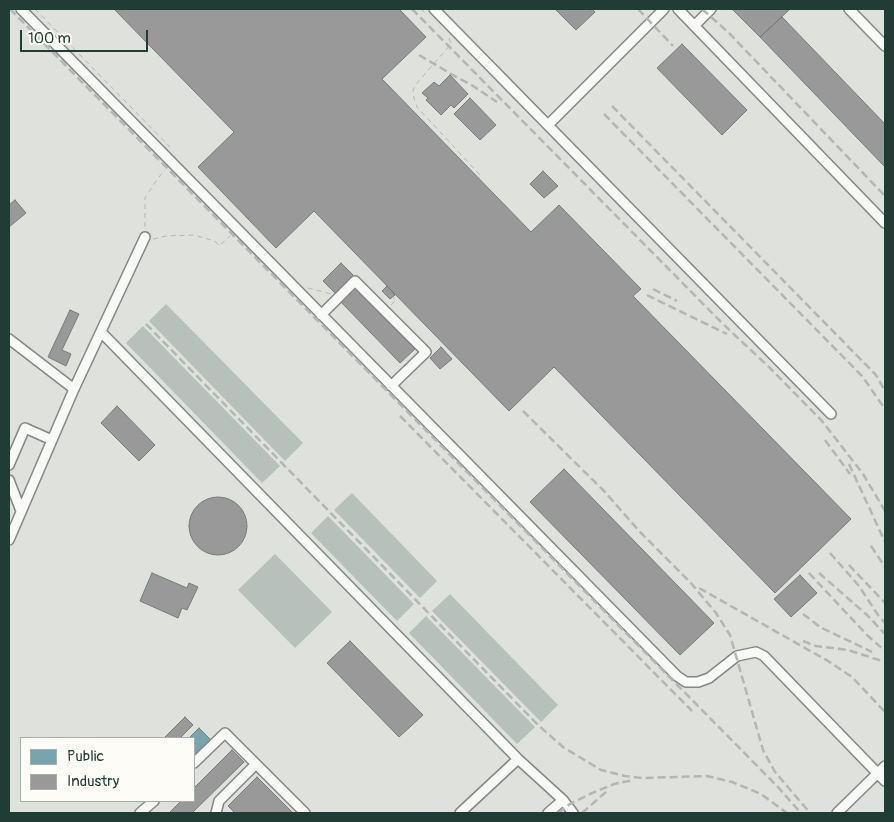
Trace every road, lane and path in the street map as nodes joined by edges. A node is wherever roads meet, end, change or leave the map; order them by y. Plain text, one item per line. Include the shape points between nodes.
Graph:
1 (21, 9) edge
2 (434, 9) edge
3 (664, 9) edge
4 (678, 9) edge
5 (711, 9) edge
6 (850, 9) edge
7 (694, 26) junction
8 (451, 41) dead end
9 (885, 46) edge
10 (548, 125) junction
11 (158, 178) dead end
12 (479, 178) dead end
13 (885, 223) edge
14 (238, 230) junction
15 (148, 238) junction
16 (307, 287) dead end
17 (340, 296) junction
18 (392, 297) dead end
19 (396, 300) dead end
20 (320, 315) junction
21 (100, 332) junction
22 (9, 339) edge
23 (391, 386) junction
24 (74, 389) junction
25 (831, 414) dead end
26 (52, 440) junction
27 (9, 465) edge
28 (9, 480) edge
29 (21, 511) junction
30 (9, 540) edge
31 (518, 759) junction
32 (195, 762) edge
33 (256, 764) junction
34 (885, 766) edge
35 (878, 773) junction
36 (885, 781) edge
37 (562, 800) junction
38 (153, 802) edge
39 (140, 813) edge
40 (216, 813) edge
41 (305, 813) edge
42 (460, 813) edge
43 (548, 813) edge
44 (572, 813) edge
45 (837, 813) edge

1 - 14 street
2 - 10 street
3 - 10 street
4 - 7 street
5 - 7 street
6 - 9 street
7 - 13 street
8 - 12 path via 417,83 413,90 414,98 417,107 481,176
10 - 25 street
11 - 15 path via 146,198
14 - 15 path via 219,246 215,241 194,235
14 - 20 street
15 - 21 street
16 - 17 path
17 - 20 street
17 - 23 street via 355,281 426,352
18 - 19 path
20 - 23 street
21 - 24 street
21 - 31 street
22 - 24 street
23 - 35 street via 676,676 686,682 698,682 709,678 737,656 756,652 764,656
24 - 26 street
26 - 27 street via 25,428
26 - 29 street
28 - 29 street
29 - 30 street
31 - 37 street
31 - 42 street
32 - 33 street via 225,733
33 - 40 street via 219,801
33 - 41 street
34 - 35 street
35 - 36 street
35 - 45 street
37 - 43 street
37 - 44 street
38 - 39 street

